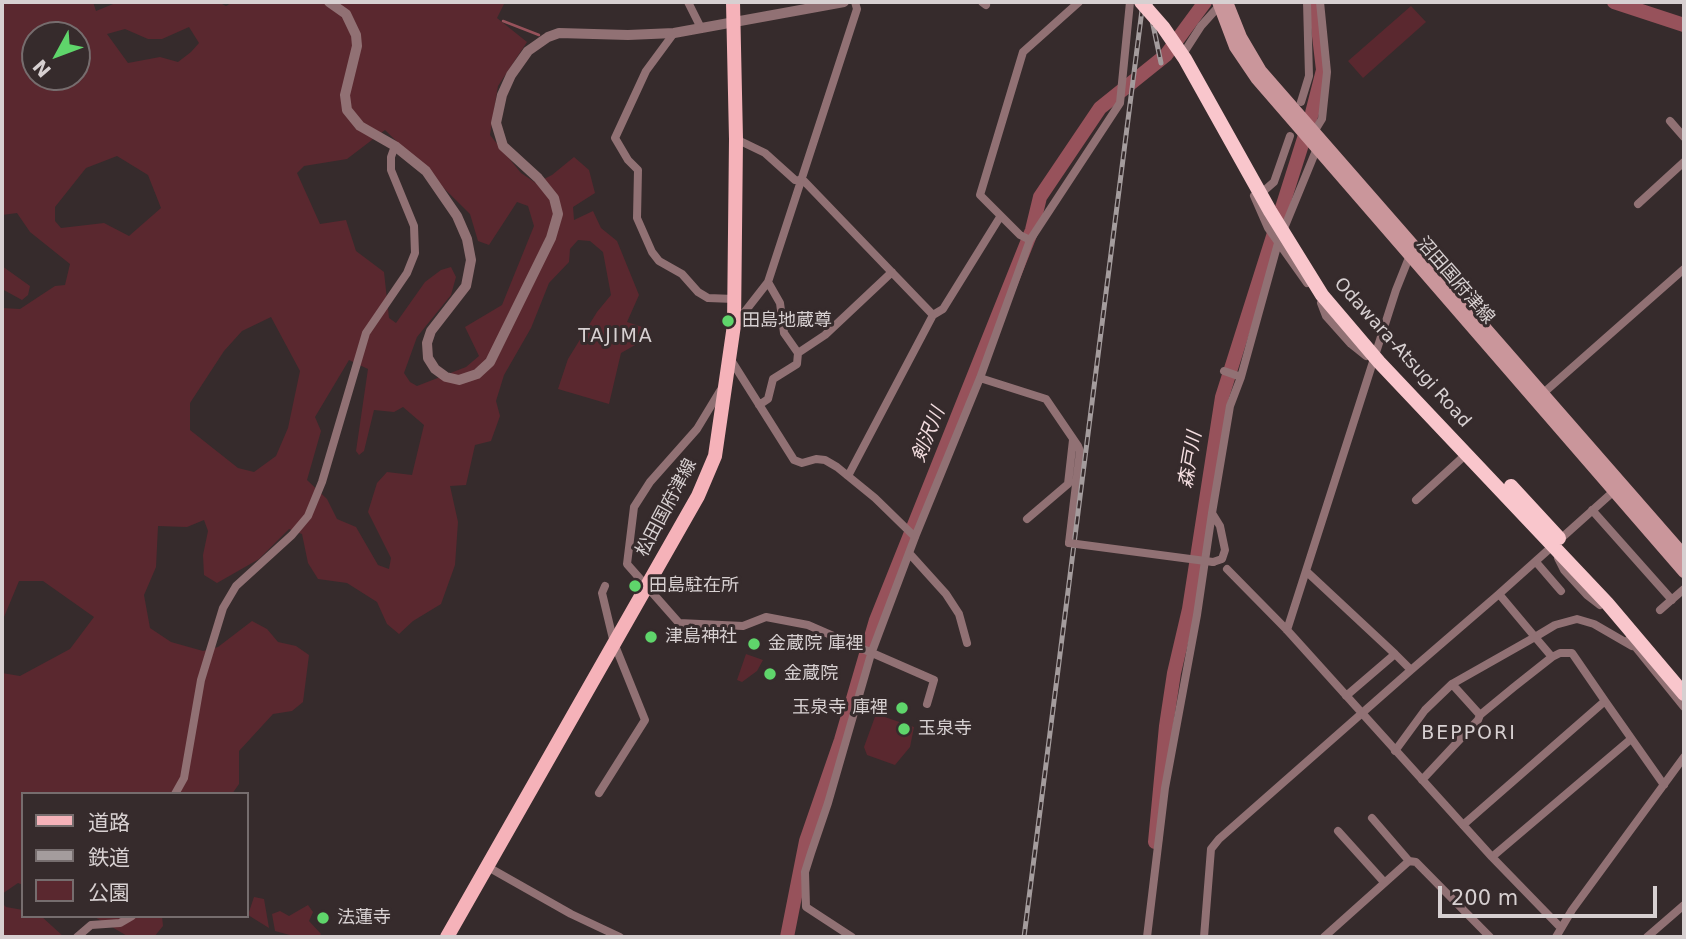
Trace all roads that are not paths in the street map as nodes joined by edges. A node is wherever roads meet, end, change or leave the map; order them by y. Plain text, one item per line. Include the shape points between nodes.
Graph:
1 (329, 2) edge
2 (688, 2) edge
3 (733, 2) edge
4 (844, 2) edge
5 (856, 2) edge
6 (1079, 2) edge
7 (1130, 2) edge
8 (1140, 2) edge
9 (1151, 2) edge
10 (1307, 2) edge
11 (1320, 2) edge
12 (1221, 3) edge
13 (826, 4) edge
14 (733, 21) junction
15 (701, 28) junction
16 (674, 33) junction
17 (1301, 102) dead end
18 (1670, 121) dead end
19 (1297, 127) junction
20 (1684, 136) edge
21 (736, 139) junction
22 (1316, 140) junction
23 (395, 146) junction
24 (1684, 162) edge
25 (800, 181) junction
26 (1256, 198) junction
27 (1638, 204) dead end
28 (1000, 217) junction
29 (1029, 240) junction
30 (1278, 243) junction
31 (1410, 255) junction
32 (1684, 269) edge
33 (892, 272) junction
34 (768, 282) junction
35 (734, 299) junction
36 (933, 315) junction
37 (734, 325) junction
38 (798, 353) junction
39 (729, 357) junction
40 (1373, 363) junction
41 (1224, 371) dead end
42 (1241, 377) junction
43 (980, 378) junction
44 (727, 380) junction
45 (1540, 396) junction
46 (759, 405) junction
47 (1074, 439) junction
48 (1462, 458) junction
49 (848, 476) junction
50 (1614, 491) junction
51 (1416, 500) dead end
52 (1592, 510) junction
53 (1212, 513) junction
54 (1027, 519) dead end
55 (915, 537) junction
56 (1550, 550) junction
57 (909, 553) junction
58 (1684, 555) edge
59 (1536, 562) junction
60 (1227, 569) dead end
61 (1306, 571) junction
62 (1684, 572) edge
63 (605, 586) dead end
64 (647, 586) junction
65 (1684, 589) edge
66 (1561, 591) dead end
67 (1499, 594) junction
68 (1672, 600) junction
69 (1660, 610) dead end
70 (1287, 631) junction
71 (1535, 637) junction
72 (614, 643) junction
73 (967, 643) dead end
74 (1635, 647) junction
75 (871, 654) junction
76 (1395, 654) junction
77 (1552, 657) junction
78 (1411, 670) junction
79 (1684, 682) edge
80 (1452, 684) junction
81 (1684, 694) edge
82 (1346, 696) junction
83 (1605, 701) junction
84 (927, 704) dead end
85 (1684, 706) edge
86 (1362, 713) junction
87 (1480, 715) junction
88 (1631, 739) junction
89 (1395, 751) junction
90 (1684, 757) edge
91 (1422, 779) junction
92 (1664, 785) junction
93 (177, 792) edge
94 (599, 793) dead end
95 (1372, 818) dead end
96 (1463, 825) junction
97 (1338, 831) dead end
98 (1492, 857) junction
99 (1409, 861) junction
100 (488, 867) junction
101 (1384, 882) junction
102 (1684, 905) edge
103 (129, 918) edge
104 (1562, 928) junction
105 (77, 937) edge
106 (447, 937) edge
107 (620, 937) edge
108 (852, 937) edge
109 (1147, 937) edge
110 (1204, 937) edge
111 (1324, 937) edge
112 (1490, 937) edge
113 (1556, 937) edge
114 (1647, 937) edge

1 - 23 street via 352,22 356,35 345,95 347,110 360,126
2 - 15 street
3 - 14 main road, 松田国府津線
4 - 13 street
5 - 25 street
6 - 28 street via 1023,52 980,195
7 - 29 street via 1120,103
8 - 81 highway, Odawara-Atsugi Road, bridge via 1185,59 1322,295 1379,362 1607,603
9 - 79 highway, Odawara-Atsugi Road, bridge via 1216,92 1279,209 1330,289 1386,355 1544,521
10 - 17 street via 1309,76
11 - 22 street via 1327,72
12 - 19 main road, 沼田国府津線 via 1235,47
12 - 26 street via 1178,61
13 - 14 street
14 - 15 street
14 - 21 main road, 松田国府津線
15 - 16 street
16 - 23 street via 559,33 528,51 511,75 497,109 498,134 503,146 554,198 558,214 551,238 490,362 477,374 459,380 435,369 427,350 431,331 462,293 471,260 467,239 426,171
16 - 35 street via 646,71 615,138 638,170 637,218 652,252 708,298
18 - 20 street
19 - 22 main road, 沼田国府津線
19 - 26 street via 1275,182
21 - 25 street via 765,153
21 - 35 main road, 松田国府津線
22 - 30 street
22 - 31 main road, 沼田国府津線
22 - 45 main road, 沼田国府津線
23 - 93 street via 391,170 414,226 415,253 407,273 366,333 308,516 236,586 223,608 201,680 184,778
24 - 27 street
25 - 33 street
25 - 34 street
26 - 30 street
28 - 29 street
28 - 36 street via 943,309
29 - 43 street
30 - 40 street via 1326,316
30 - 42 street
31 - 40 street
31 - 45 main road, 沼田国府津線
32 - 45 street
33 - 36 street
33 - 38 street via 825,335
34 - 37 street
34 - 38 street via 779,303 784,333
35 - 37 main road, 松田国府津線
36 - 49 street
37 - 39 main road, 松田国府津線
38 - 46 street via 797,364 773,379 768,399
39 - 44 main road, 松田国府津線
39 - 46 street
40 - 48 street
40 - 61 street
41 - 42 street
42 - 53 street via 1230,406
43 - 47 street via 1046,399
43 - 55 street
44 - 64 main road, 松田国府津線 via 707,478
44 - 64 street via 697,429 634,507 627,564
45 - 50 main road, 沼田国府津線
45 - 58 main road, 沼田国府津線
46 - 49 street via 794,460 825,460
47 - 53 street, bridge via 1080,451 1069,543 1213,562 1222,559 1225,547
47 - 54 street via 1068,484
48 - 51 street
48 - 56 street
49 - 55 street
50 - 52 street
50 - 62 main road, 沼田国府津線
52 - 56 street
52 - 68 street
53 - 109 street via 1165,788
55 - 57 street
56 - 59 street
56 - 74 street
57 - 73 street via 959,614
57 - 75 street
59 - 66 street
59 - 67 street
60 - 70 street
61 - 70 street
61 - 76 street
63 - 72 street
64 - 72 main road, 松田国府津線
64 - 75 street via 679,623 743,626 766,617 779,619 808,625
65 - 68 street
67 - 71 street
67 - 78 street
68 - 69 street
70 - 82 street
71 - 74 street via 1577,619
71 - 77 street
71 - 80 street
72 - 94 street via 645,720
72 - 100 main road, 松田国府津線
74 - 85 street
75 - 84 street via 934,680
75 - 108 street via 806,872 806,907
76 - 78 street
76 - 82 street
77 - 83 street via 1572,653
77 - 87 street
78 - 86 street
80 - 87 street
80 - 89 street via 1425,710
82 - 86 street
83 - 88 street
83 - 96 street
86 - 89 street
86 - 110 street via 1211,849
87 - 91 street
88 - 92 street
88 - 98 street
89 - 91 street
90 - 92 street
91 - 96 street
92 - 104 street
95 - 99 street
96 - 98 street
97 - 101 street
98 - 104 street
99 - 101 street
99 - 112 street via 1416,862
100 - 106 main road, 松田国府津線
100 - 107 street via 571,915
101 - 111 street
102 - 114 street
103 - 105 street via 91,925
104 - 113 street

